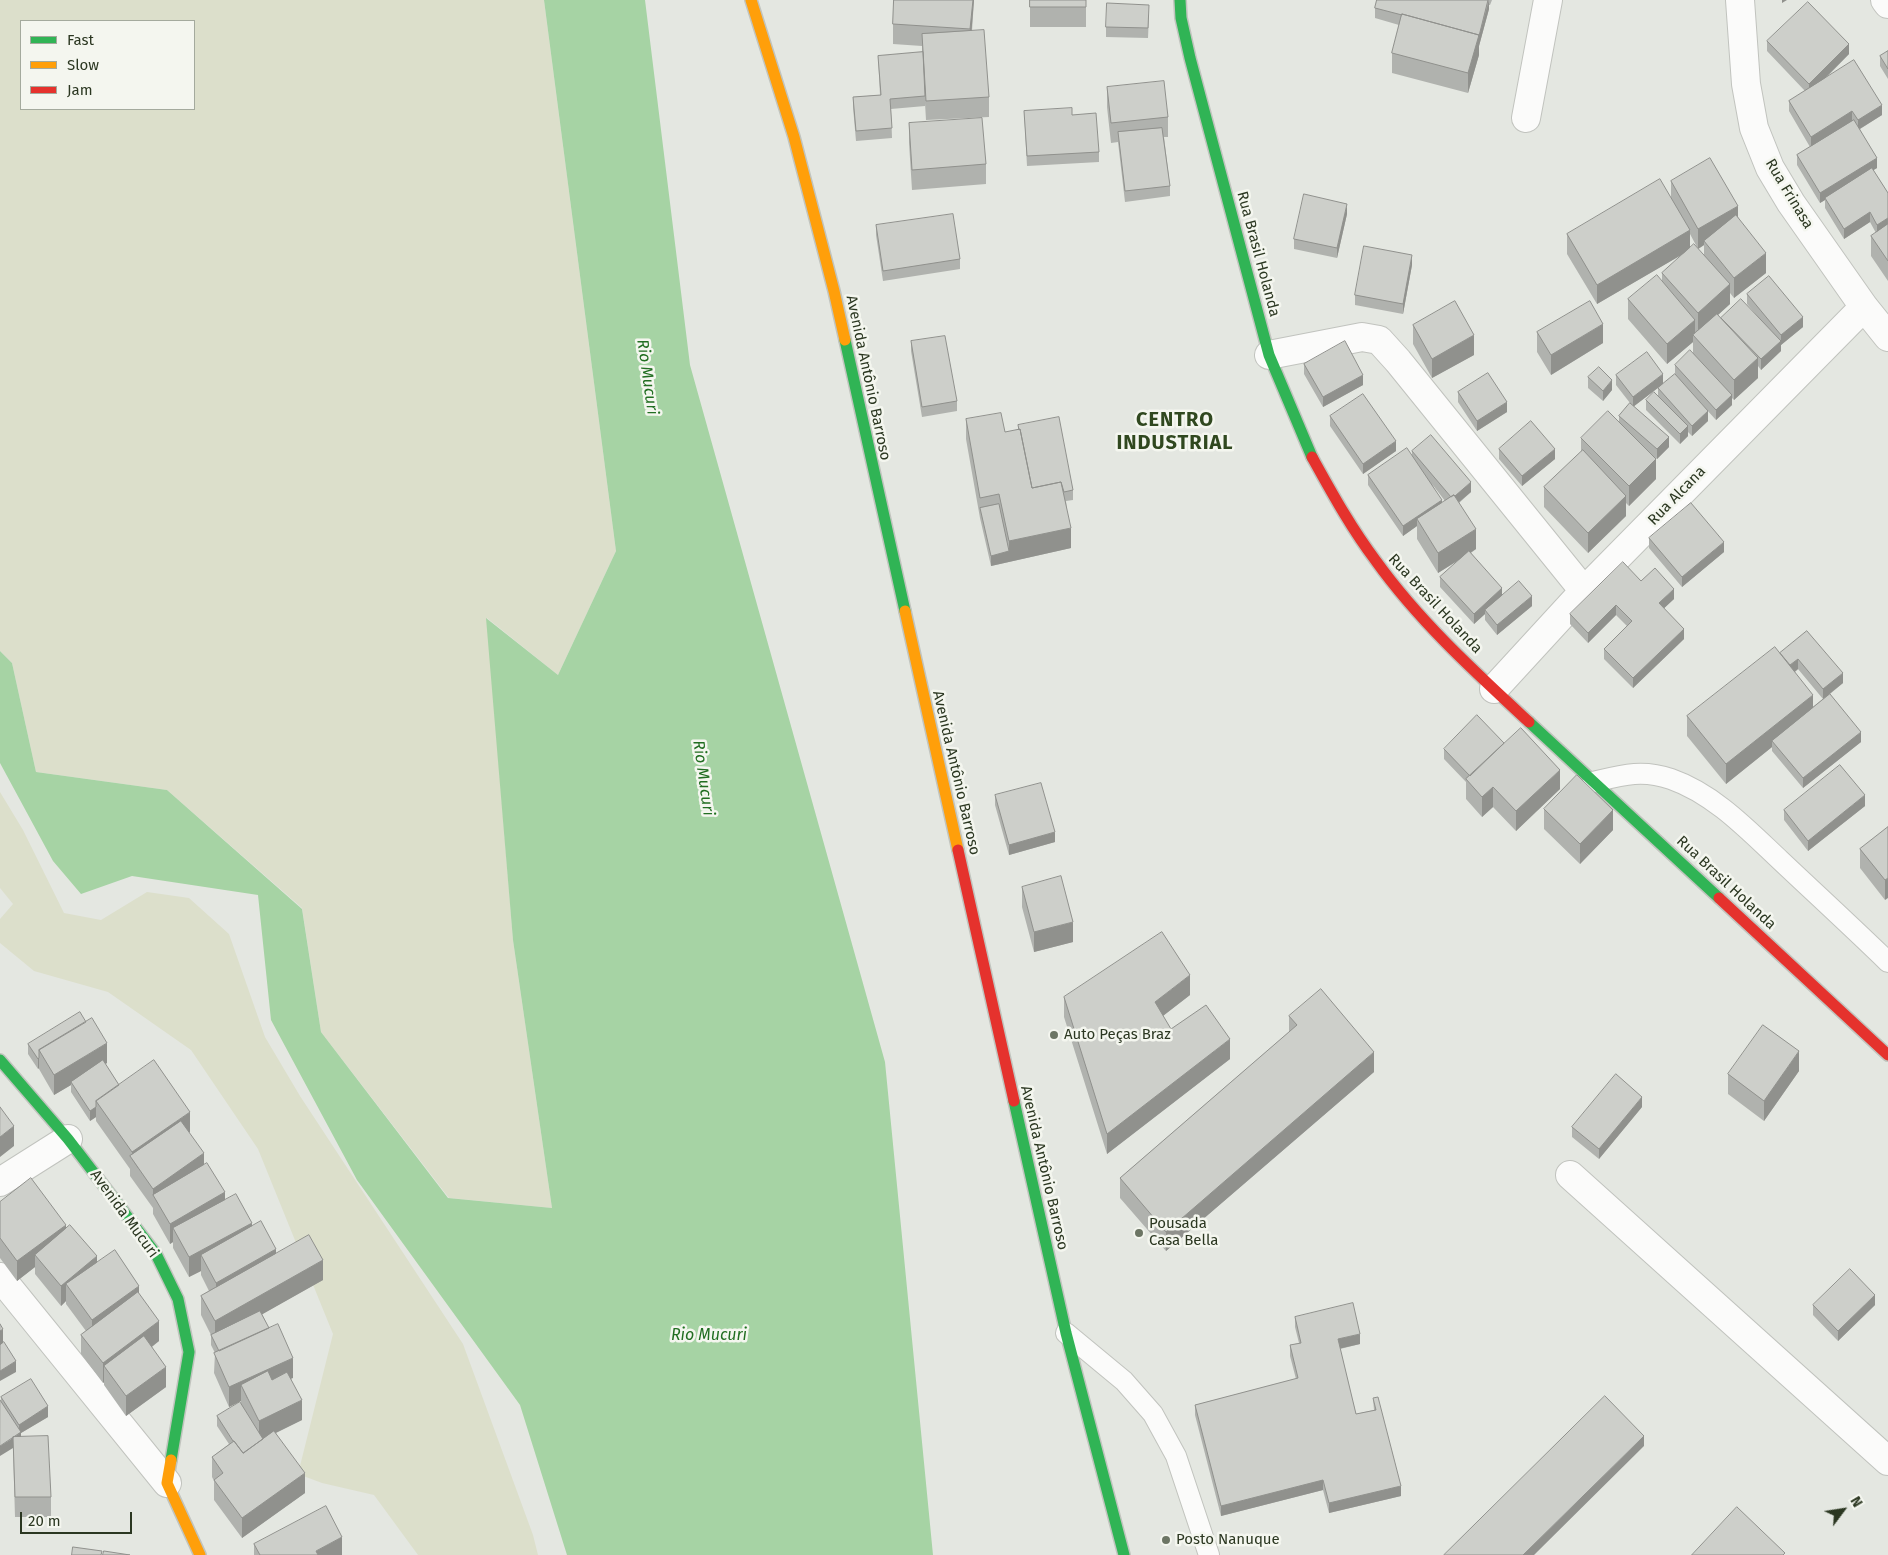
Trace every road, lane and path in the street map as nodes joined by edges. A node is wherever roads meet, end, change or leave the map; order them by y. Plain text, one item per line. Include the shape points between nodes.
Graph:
1 (751, 0) edge
2 (1180, 0) edge
3 (1548, 0) edge
4 (1740, 0) edge
5 (1884, 0) edge
6 (1888, 4) edge
7 (1526, 118) dead end
8 (1864, 307) junction
9 (1888, 338) edge
10 (1269, 355) junction
11 (1584, 591) junction
12 (1494, 689) junction
13 (1593, 782) junction
14 (1888, 962) edge
15 (1888, 1055) edge
16 (0, 1060) edge
17 (68, 1139) junction
18 (1570, 1175) dead end
19 (0, 1182) edge
20 (0, 1276) edge
21 (1066, 1333) junction
22 (1888, 1461) edge
23 (167, 1482) junction
24 (200, 1555) edge
25 (1124, 1555) edge
26 (1209, 1555) edge

1 - 21 street, Avenida Antônio Barroso via 794,137 834,291
2 - 10 street, Rua Brasil Holanda via 1190,58
3 - 7 street
4 - 8 street, Rua Frinasa via 1746,84 1754,128 1770,168
5 - 6 street
8 - 9 street, Rua Frinasa
8 - 11 street, Rua Alcana
10 - 11 street via 1362,337 1379,340
10 - 12 street, Rua Brasil Holanda via 1310,453 1340,508 1376,562 1423,618
11 - 12 street, Rua Alcana
12 - 13 street, Rua Brasil Holanda
13 - 14 lane via 1631,773 1650,774 1671,779 1695,791 1733,817
13 - 15 street, Rua Brasil Holanda
16 - 17 street, Avenida Mucuri
17 - 19 street
17 - 23 street, Avenida Mucuri via 156,1254 178,1299 190,1352
18 - 22 street
20 - 23 street
21 - 25 street, Avenida Antônio Barroso
21 - 26 lane via 1124,1381 1153,1414 1176,1456
23 - 24 street

